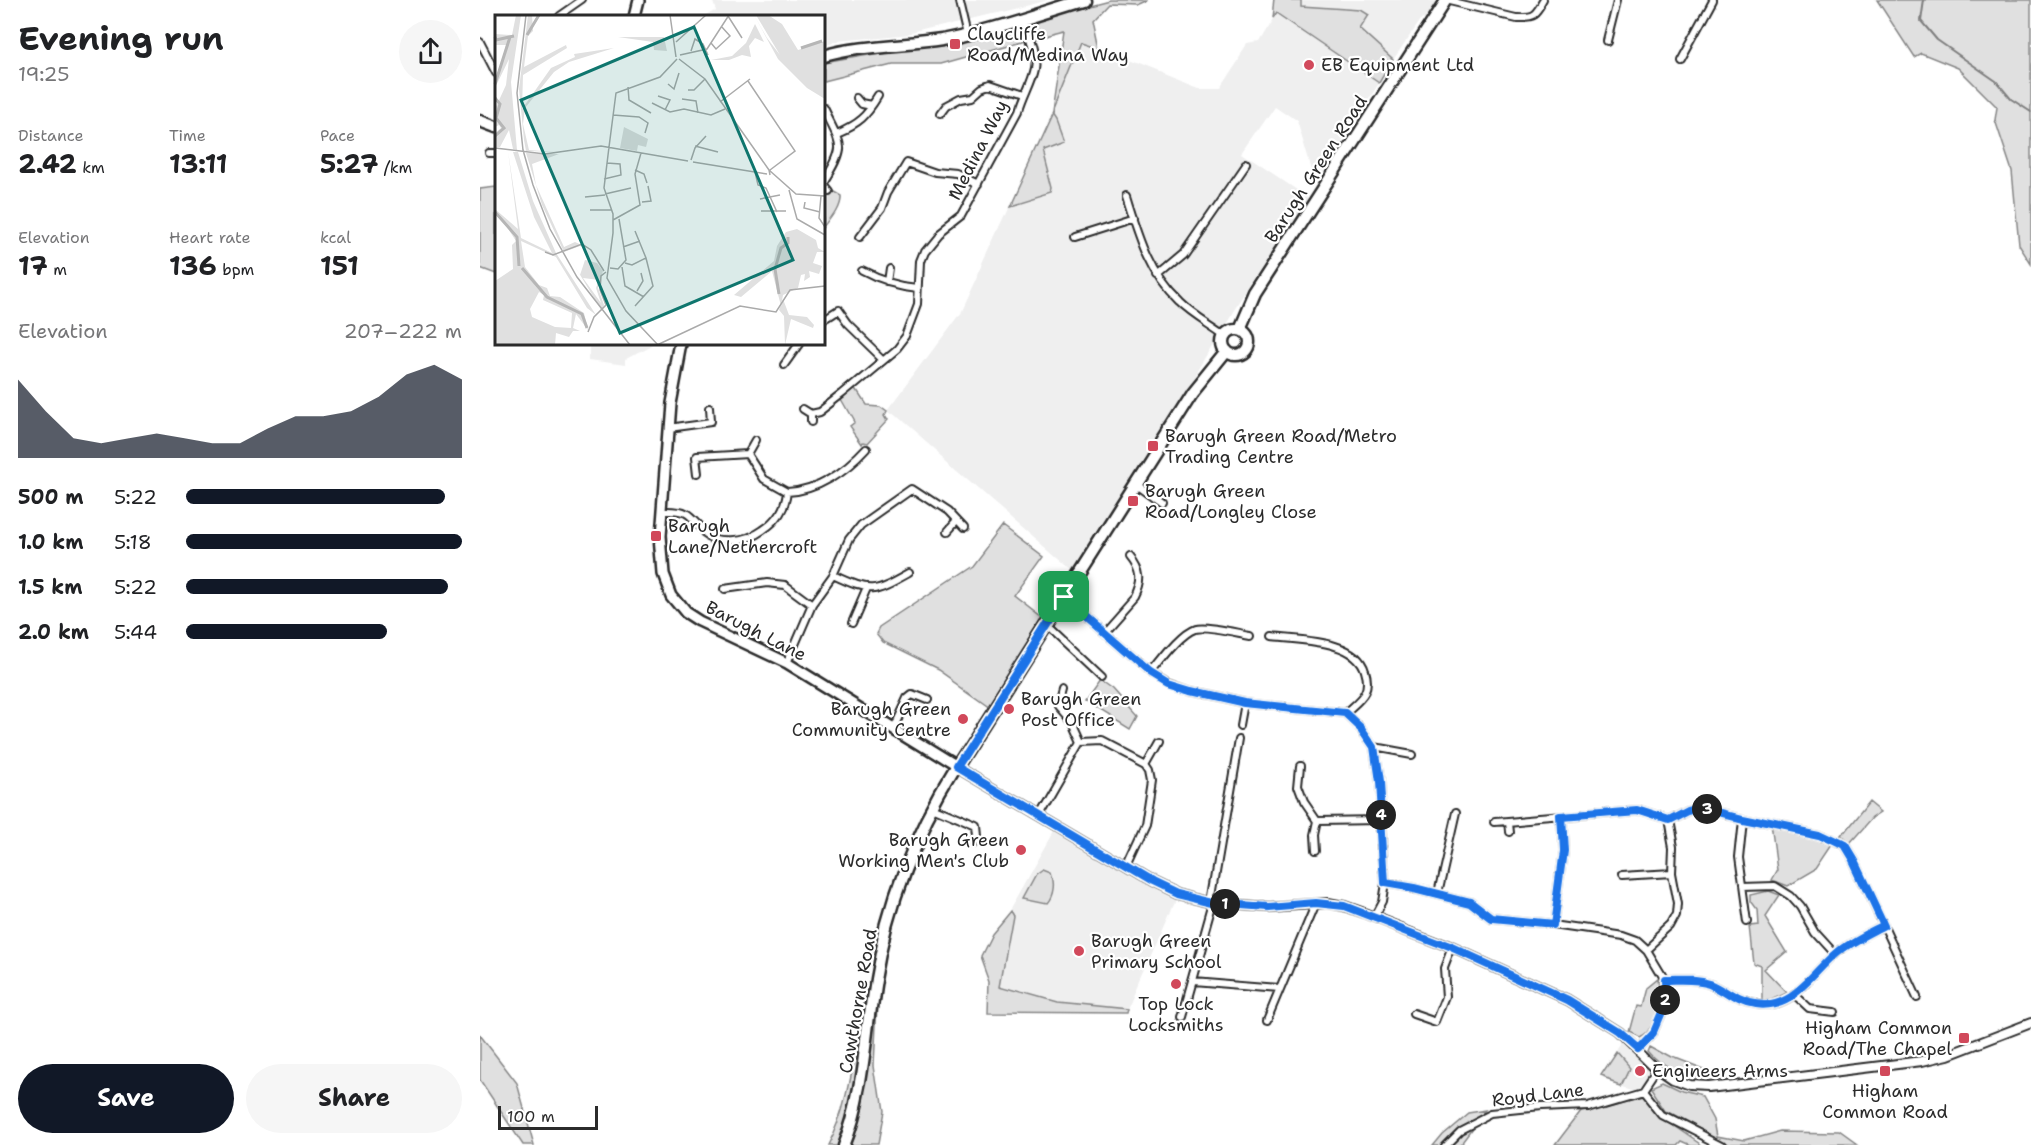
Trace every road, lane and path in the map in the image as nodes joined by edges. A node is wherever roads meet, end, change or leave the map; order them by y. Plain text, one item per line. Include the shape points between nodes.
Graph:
1 (582, 0) edge
2 (638, 0) edge
3 (960, 0) edge
4 (1084, 0) edge
5 (1445, 0) edge
6 (1544, 0) edge
7 (1618, 0) edge
8 (1712, 0) edge
9 (560, 15) edge
10 (634, 15) edge
11 (1022, 19) junction
12 (968, 34) junction
13 (1608, 40) dead end
14 (480, 42) edge
15 (825, 56) edge
16 (1680, 59) dead end
17 (495, 71) edge
18 (1022, 96) junction
19 (857, 98) dead end
20 (878, 98) dead end
21 (872, 106) junction
22 (825, 113) edge
23 (940, 114) dead end
24 (480, 122) edge
25 (495, 127) edge
26 (837, 133) junction
27 (489, 153) dead end
28 (495, 153) edge
29 (1246, 164) dead end
30 (825, 179) edge
31 (979, 184) junction
32 (1127, 195) dead end
33 (1135, 218) junction
34 (860, 237) dead end
35 (1075, 237) dead end
36 (889, 268) dead end
37 (862, 271) dead end
38 (1158, 276) junction
39 (887, 282) junction
40 (919, 288) junction
41 (825, 319) edge
42 (1240, 329) junction
43 (1225, 335) junction
44 (681, 345) edge
45 (797, 345) edge
46 (1227, 351) junction
47 (883, 359) junction
48 (784, 365) dead end
49 (710, 407) dead end
50 (803, 409) dead end
51 (811, 414) junction
52 (811, 422) dead end
53 (667, 428) junction
54 (756, 440) dead end
55 (866, 449) dead end
56 (748, 454) junction
57 (699, 474) dead end
58 (1136, 484) junction
59 (787, 492) junction
60 (1162, 503) dead end
61 (662, 512) junction
62 (956, 522) junction
63 (963, 529) dead end
64 (947, 532) dead end
65 (1131, 557) dead end
66 (910, 572) dead end
67 (832, 576) junction
68 (725, 589) dead end
69 (866, 589) junction
70 (1064, 597) junction
71 (812, 604) junction
72 (851, 624) dead end
73 (1242, 624) dead end
74 (1047, 625) junction
75 (1104, 632) junction
76 (1240, 634) junction
77 (1252, 636) dead end
78 (1278, 648) dead end
79 (788, 663) junction
80 (1151, 673) junction
81 (1102, 677) dead end
82 (1062, 691) dead end
83 (927, 700) dead end
84 (1245, 703) junction
85 (1345, 713) junction
86 (1241, 725) dead end
87 (893, 728) junction
88 (1239, 738) dead end
89 (1160, 741) dead end
90 (1081, 742) junction
91 (1374, 747) junction
92 (1412, 754) dead end
93 (1146, 764) junction
94 (1300, 766) dead end
95 (956, 767) junction
96 (933, 808) junction
97 (1455, 814) dead end
98 (1039, 815) junction
99 (1561, 816) junction
100 (1742, 818) junction
101 (1382, 819) junction
102 (1668, 820) junction
103 (1317, 821) junction
104 (1507, 821) junction
105 (1494, 822) dead end
106 (1508, 831) dead end
107 (974, 844) dead end
108 (1316, 851) dead end
109 (1126, 867) junction
110 (1672, 872) junction
111 (1622, 875) dead end
112 (1385, 883) junction
113 (1742, 886) junction
114 (1437, 893) junction
115 (1213, 902) junction
116 (1316, 903) junction
117 (1374, 917) junction
118 (1746, 923) dead end
119 (1553, 925) junction
120 (1884, 925) junction
121 (1453, 948) junction
122 (1646, 950) junction
123 (1835, 954) junction
124 (1664, 980) junction
125 (1192, 982) junction
126 (1280, 989) junction
127 (1795, 995) junction
128 (1917, 998) dead end
129 (1835, 1012) dead end
130 (1414, 1014) dead end
131 (1182, 1017) dead end
132 (1267, 1020) dead end
133 (2031, 1023) edge
134 (1638, 1049) junction
135 (1657, 1069) junction
136 (1643, 1090) junction
137 (844, 1145) edge
138 (1444, 1145) edge
139 (1722, 1145) edge

1 - 9 street
2 - 10 main road
3 - 12 street
4 - 11 main road
5 - 6 street via 1516,18 1536,13
5 - 42 main road, Barugh Green Road via 1255,294
7 - 13 street
8 - 16 street
11 - 12 main road
11 - 18 street, Medina Way via 1033,62
12 - 15 main road via 848,49
14 - 17 street
18 - 23 street via 990,85 946,106
18 - 31 street, Medina Way via 1011,127
19 - 21 street
20 - 21 street
21 - 26 street via 854,126
22 - 26 street
24 - 25 main road
26 - 30 street via 836,161
27 - 28 street
29 - 38 street via 1183,255
31 - 34 street via 958,174 934,172 906,162 882,208
31 - 40 street, Medina Way via 960,216 925,250
32 - 33 street
33 - 35 street
33 - 38 street
36 - 39 street
37 - 39 street
38 - 43 street via 1186,307
39 - 40 street
40 - 47 street, Medina Way via 919,304 908,336
41 - 47 street via 838,311
42 - 43 main road
42 - 46 main road, Barugh Green Road via 1248,338 1246,350 1237,355
43 - 46 main road via 1223,344
44 - 53 main road, Barugh Lane
45 - 48 street
46 - 58 main road, Barugh Green Road via 1193,393
47 - 51 street, Medina Way via 820,412
49 - 53 street via 711,422
50 - 51 street
51 - 52 street
53 - 61 main road, Barugh Lane
54 - 56 street
55 - 59 street via 844,469 813,487
56 - 57 street via 694,458
56 - 59 street via 764,479
58 - 60 street
58 - 70 main road, Barugh Green Road
59 - 61 street via 782,513 768,527 742,540 711,536 684,514
61 - 79 main road, Barugh Lane via 663,574 677,603 700,622
62 - 63 street
62 - 64 street
62 - 67 street via 912,489 861,525 849,540
65 - 75 street via 1141,571 1138,591
66 - 69 street via 876,589
67 - 69 street
67 - 71 street
68 - 71 street via 785,585
69 - 72 street
70 - 74 main road, Barugh Green Road
70 - 75 street
71 - 79 street
73 - 76 street
74 - 81 street
74 - 95 main road, Barugh Green Road
75 - 80 street
76 - 77 street
76 - 80 street via 1192,630
78 - 85 street via 1276,638 1338,646 1359,658 1365,668 1367,690
79 - 87 main road, Barugh Lane
80 - 84 street via 1169,684
82 - 90 street via 1058,706 1072,722
83 - 87 street via 912,694 907,698
84 - 85 street
84 - 86 street
85 - 91 street
87 - 95 main road, Barugh Lane
88 - 115 street
89 - 93 street
90 - 93 street via 1102,741
90 - 98 street
91 - 92 street
91 - 101 street
93 - 109 street via 1152,780 1145,826
94 - 103 street via 1298,786
95 - 96 main road, Cawthorne Road
95 - 98 street
96 - 107 street via 978,827 979,837
96 - 137 main road, Cawthorne Road via 911,853 885,934 875,977 859,1095
97 - 114 street
98 - 109 street
99 - 102 street via 1637,810
99 - 104 street
99 - 119 street via 1563,850
100 - 102 street via 1700,807
100 - 113 street via 1738,846
100 - 120 street via 1820,834 1845,846
101 - 103 street
101 - 112 street
102 - 110 street
103 - 108 street
104 - 105 street
104 - 106 street
109 - 115 street via 1176,894
110 - 111 street
110 - 122 street via 1677,916
112 - 114 street
112 - 117 street
113 - 118 street
113 - 123 street via 1775,886 1791,896
114 - 119 street via 1469,902 1491,919
115 - 116 street via 1267,907
115 - 125 street
116 - 117 street via 1344,906
116 - 126 street
117 - 121 street
119 - 122 street via 1621,935
120 - 123 street
120 - 128 street
121 - 130 street via 1445,969 1447,997 1437,1022
121 - 134 street via 1567,1000
122 - 124 street
123 - 127 street
124 - 127 street via 1711,983 1738,1000 1756,1005 1777,1003
124 - 134 street via 1665,1006 1654,1032
125 - 126 street
125 - 131 street
126 - 132 street
127 - 129 street via 1810,1009
133 - 135 street via 1922,1061 1710,1087 1689,1086
134 - 135 street
135 - 136 street
136 - 138 street, Royd Lane via 1588,1106 1492,1113 1459,1130
136 - 139 street via 1663,1115

